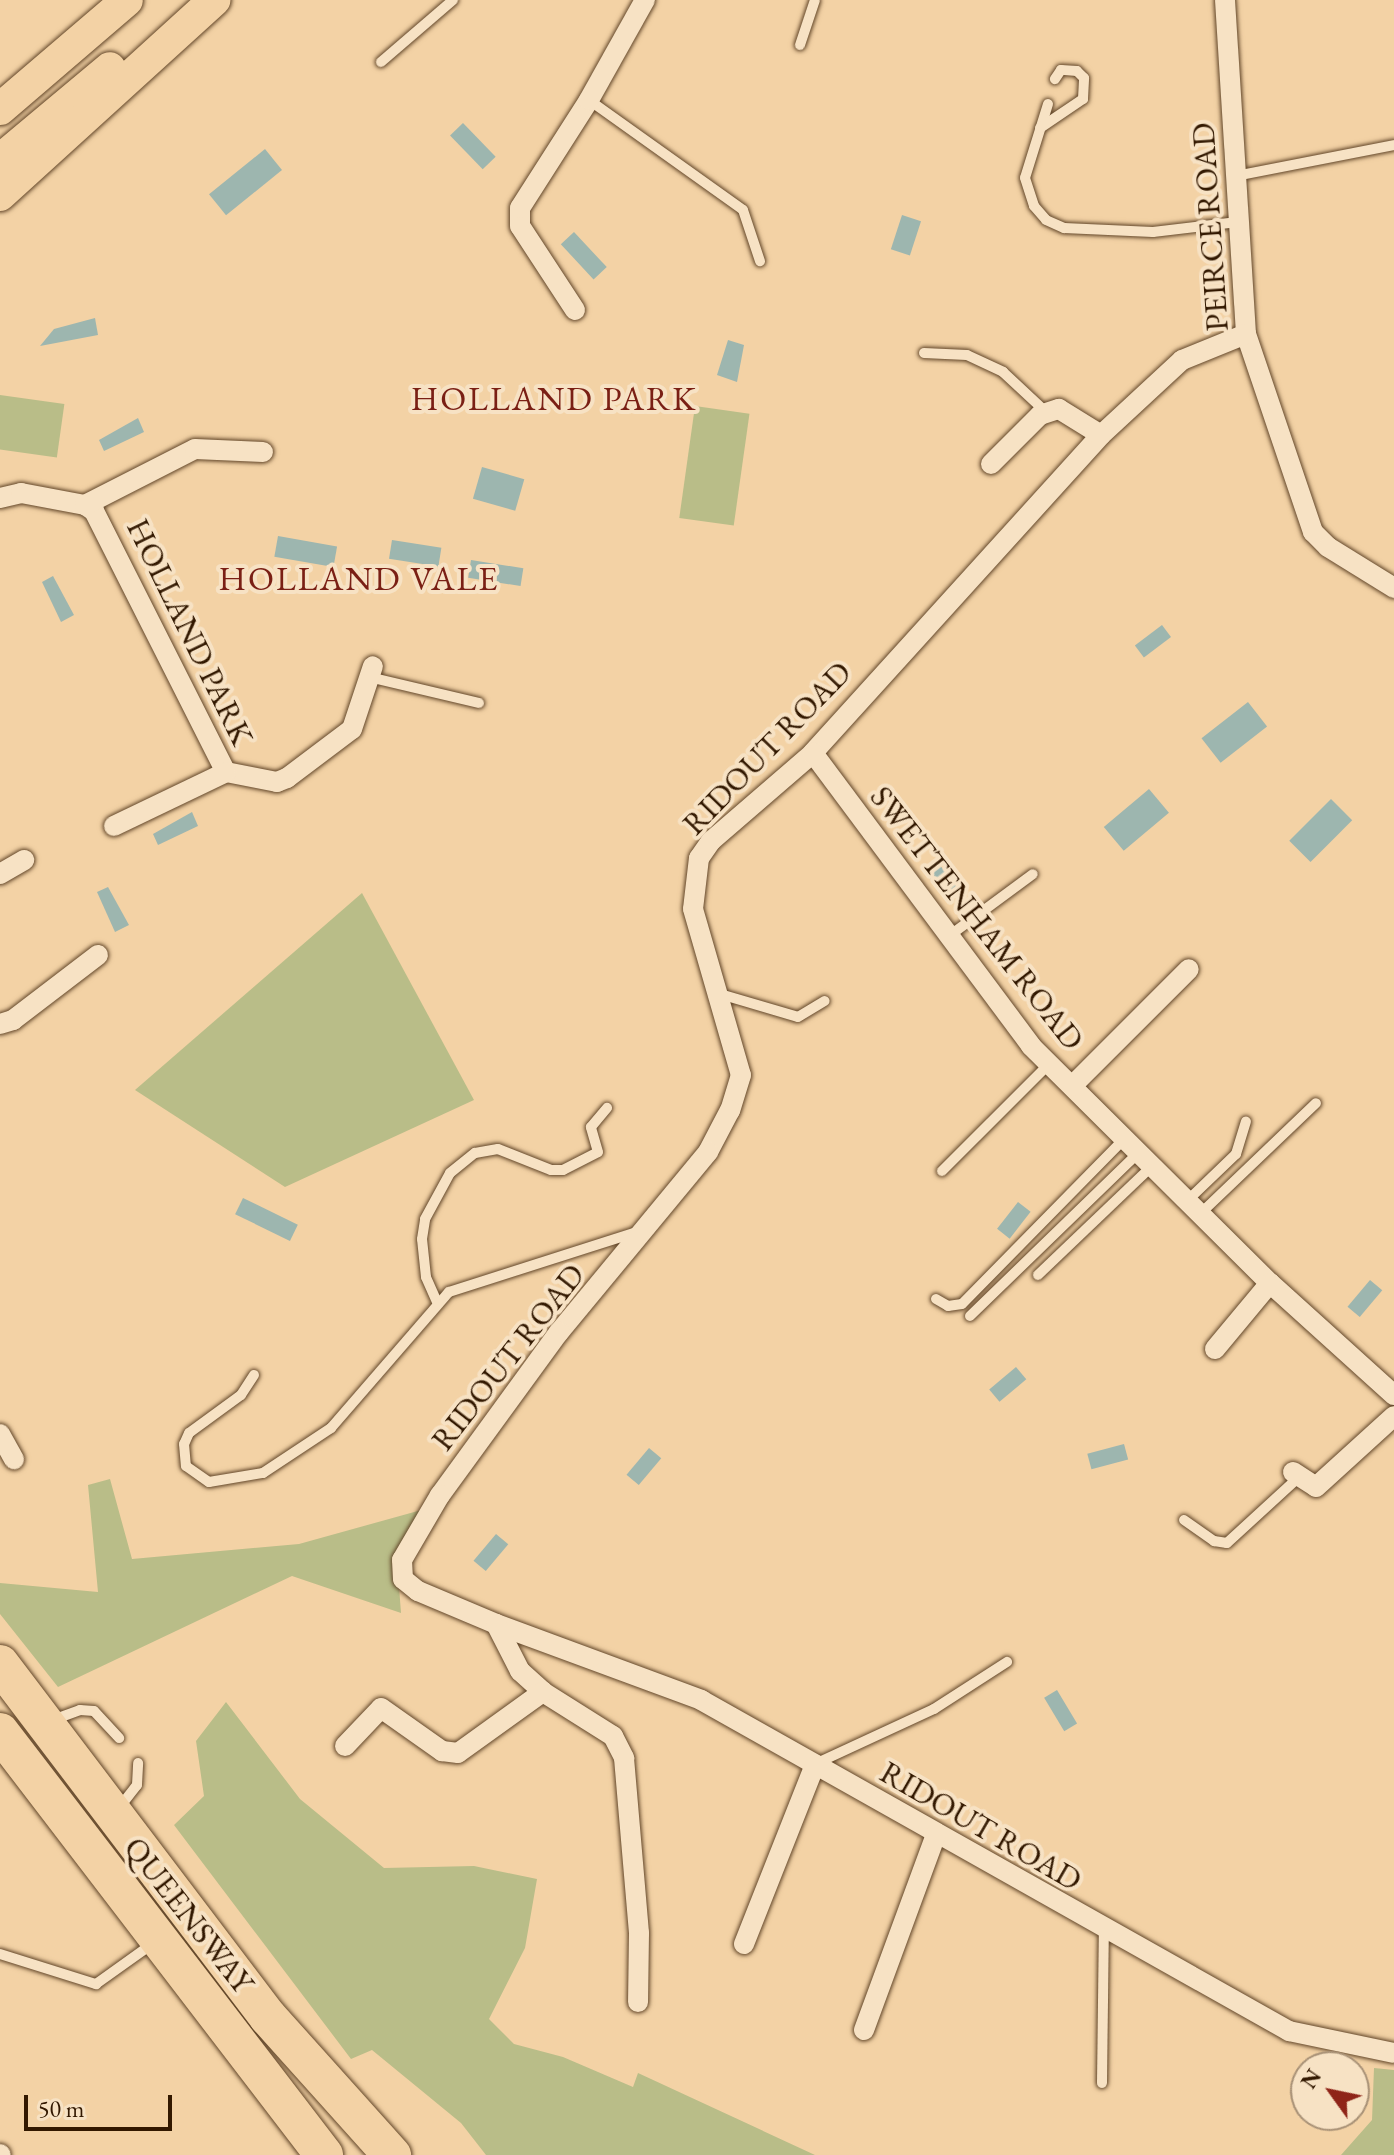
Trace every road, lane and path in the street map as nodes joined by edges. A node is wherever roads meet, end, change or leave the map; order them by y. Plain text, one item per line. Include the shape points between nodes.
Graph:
1 (118, 0) edge
2 (127, 0) edge
3 (198, 0) edge
4 (214, 0) edge
5 (453, 0) edge
6 (645, 0) edge
7 (815, 0) edge
8 (1225, 0) edge
9 (800, 45) dead end
10 (381, 62) dead end
11 (1055, 79) dead end
12 (0, 80) edge
13 (589, 100) junction
14 (1048, 104) dead end
15 (0, 109) edge
16 (1040, 128) junction
17 (1394, 145) edge
18 (0, 160) edge
19 (1236, 176) junction
20 (0, 195) edge
21 (1237, 222) junction
22 (760, 261) dead end
23 (575, 310) dead end
24 (1246, 334) junction
25 (924, 353) dead end
26 (1047, 413) junction
27 (1101, 435) junction
28 (263, 452) dead end
29 (991, 464) dead end
30 (0, 498) edge
31 (85, 505) junction
32 (1394, 588) edge
33 (371, 671) joint
34 (479, 703) dead end
35 (813, 753) junction
36 (226, 772) junction
37 (114, 826) dead end
38 (24, 860) dead end
39 (0, 874) edge
40 (1033, 874) dead end
41 (949, 936) junction
42 (98, 955) dead end
43 (1189, 969) dead end
44 (720, 994) junction
45 (825, 1001) dead end
46 (0, 1024) edge
47 (1049, 1064) junction
48 (1072, 1086) junction
49 (1316, 1103) dead end
50 (607, 1108) dead end
51 (1246, 1121) dead end
52 (1138, 1152) junction
53 (942, 1171) dead end
54 (1194, 1207) junction
55 (650, 1228) junction
56 (1038, 1275) dead end
57 (1270, 1283) junction
58 (936, 1299) dead end
59 (437, 1302) junction
60 (970, 1316) dead end
61 (1215, 1349) dead end
62 (254, 1375) dead end
63 (1394, 1395) edge
64 (1394, 1416) edge
65 (0, 1434) edge
66 (14, 1459) dead end
67 (1296, 1474) joint
68 (1184, 1520) dead end
69 (496, 1624) junction
70 (1007, 1662) dead end
71 (0, 1664) edge
72 (543, 1692) junction
73 (44, 1723) junction
74 (0, 1732) edge
75 (119, 1738) dead end
76 (345, 1746) dead end
77 (138, 1763) dead end
78 (814, 1765) junction
79 (113, 1816) junction
80 (936, 1834) junction
81 (1104, 1930) junction
82 (157, 1941) junction
83 (744, 1944) dead end
84 (0, 1954) edge
85 (638, 2002) dead end
86 (864, 2030) dead end
87 (1394, 2053) edge
88 (1102, 2083) dead end
89 (324, 2155) edge
90 (392, 2155) edge

1 - 12 main road
2 - 15 main road
3 - 18 main road
4 - 20 main road
5 - 10 lane
6 - 13 street
7 - 9 lane
8 - 19 street, PEIRCE ROAD
11 - 16 lane via 1061,70 1077,71 1084,78 1083,99
13 - 22 lane via 743,210
13 - 23 street via 520,208 520,226
14 - 16 lane
16 - 21 lane via 1025,178 1034,206 1046,220 1064,228 1153,232
17 - 19 lane
19 - 21 street, PEIRCE ROAD
21 - 24 street, PEIRCE ROAD
24 - 27 street, RIDOUT ROAD via 1182,360
24 - 32 street, PEIRCE ROAD via 1313,532
25 - 26 lane via 967,355 1003,372
26 - 27 street via 1059,409
26 - 29 street
27 - 35 street, RIDOUT ROAD
28 - 31 street, HOLLAND PARK via 186,452
30 - 31 street, HOLLAND PARK via 21,493
31 - 36 street, HOLLAND PARK via 102,521
33 - 34 lane
33 - 36 street, HOLLAND PARK via 352,729 287,778 277,782
35 - 41 street, SWETTENHAM ROAD
35 - 44 street, RIDOUT ROAD via 711,841 699,858 693,909
36 - 37 street
38 - 39 street
40 - 41 lane
41 - 47 street, SWETTENHAM ROAD
42 - 46 street via 13,1020
43 - 48 street
44 - 45 lane via 798,1017
44 - 55 street, RIDOUT ROAD via 741,1075 708,1152
47 - 48 street, SWETTENHAM ROAD
47 - 53 lane
48 - 52 street, SWETTENHAM ROAD
49 - 54 lane
50 - 59 lane via 591,1127 598,1152 563,1170 498,1149 475,1153 450,1173 425,1219 422,1239 426,1277
51 - 54 lane via 1236,1154
52 - 54 street, SWETTENHAM ROAD
52 - 56 lane
52 - 58 lane via 962,1304 948,1306
52 - 60 lane
54 - 57 street, SWETTENHAM ROAD
55 - 59 lane via 535,1262 449,1292
55 - 69 street, RIDOUT ROAD via 491,1422 402,1560 403,1579 418,1591
57 - 61 street
57 - 63 street, SWETTENHAM ROAD
59 - 62 lane via 331,1428 263,1473 209,1482 186,1466 184,1444 189,1433 241,1395
64 - 67 street via 1316,1487
65 - 66 street
67 - 68 lane via 1227,1543 1214,1541
69 - 72 street via 520,1671
69 - 78 street, RIDOUT ROAD via 701,1700
70 - 78 lane via 921,1716
71 - 73 highway, QUEENSWAY
72 - 76 street via 458,1753 442,1751 381,1708
72 - 85 street via 613,1736 624,1758 639,1933
73 - 75 lane via 80,1710 94,1711
73 - 79 highway, QUEENSWAY
74 - 82 highway, QUEENSWAY
77 - 79 lane via 137,1785
78 - 80 street, RIDOUT ROAD
78 - 83 street
79 - 90 highway, QUEENSWAY via 268,2017
80 - 81 street, RIDOUT ROAD
80 - 86 street
81 - 87 street, RIDOUT ROAD via 1289,2031
81 - 88 lane
82 - 84 lane via 96,1984
82 - 89 highway, QUEENSWAY

